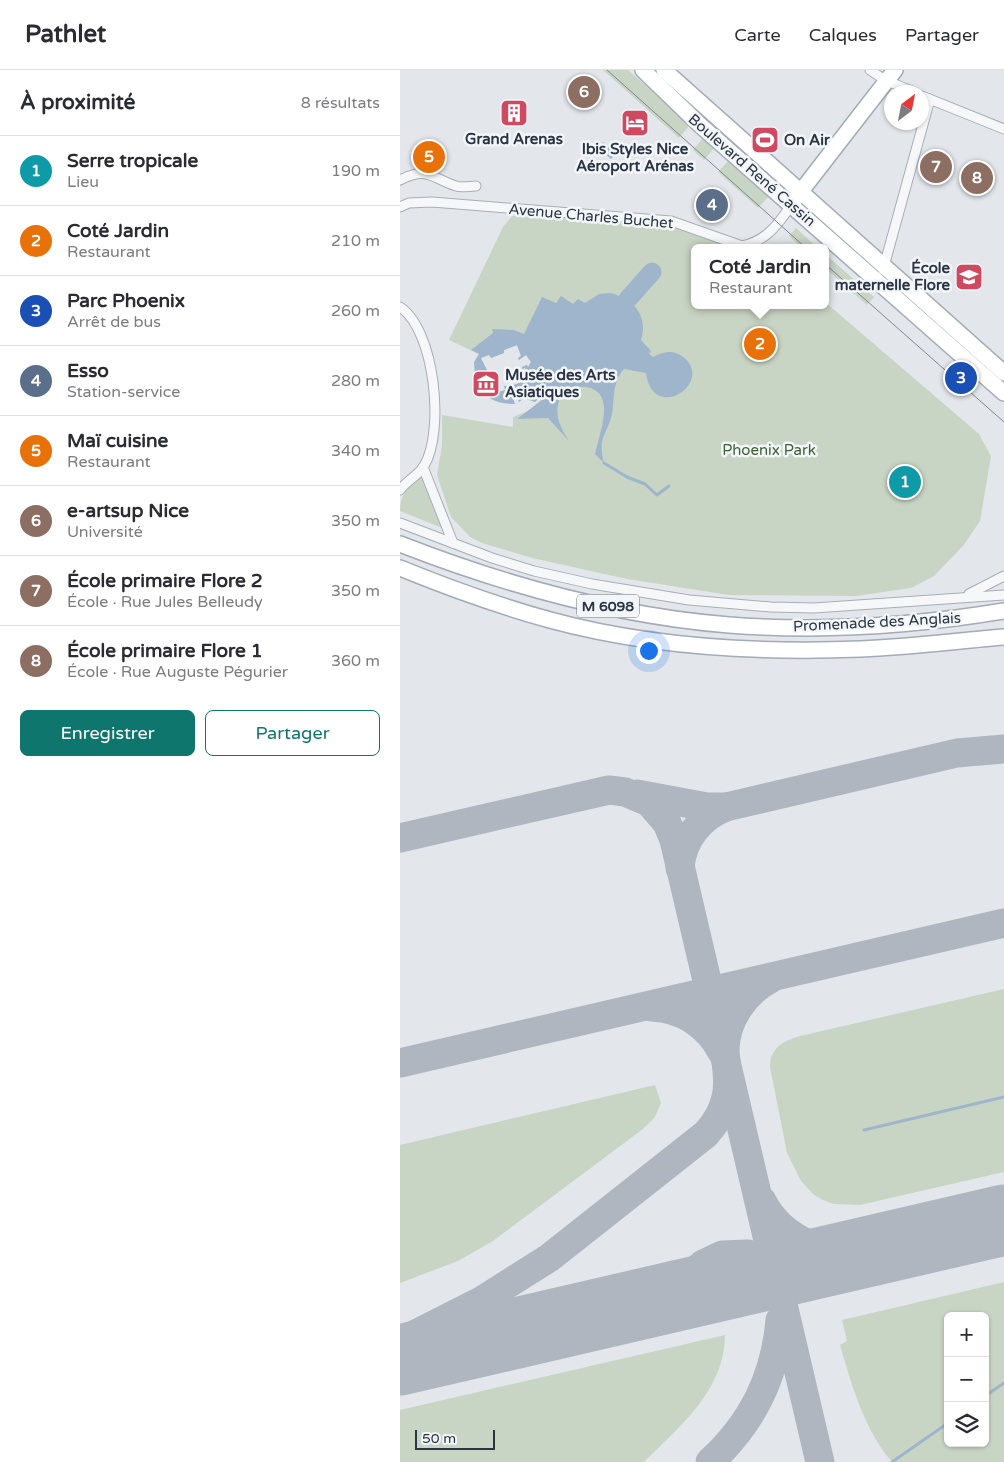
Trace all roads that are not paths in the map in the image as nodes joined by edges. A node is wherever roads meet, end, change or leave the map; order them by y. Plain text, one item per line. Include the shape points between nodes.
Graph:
1 (633, 70) edge
2 (642, 70) edge
3 (664, 70) edge
4 (870, 70) edge
5 (890, 75) edge
6 (904, 85) edge
7 (657, 86) junction
8 (929, 98) edge
9 (1004, 129) edge
10 (918, 130) edge
11 (400, 180) edge
12 (476, 186) dead end
13 (800, 192) junction
14 (791, 205) junction
15 (400, 207) edge
16 (736, 244) edge
17 (747, 244) edge
18 (885, 267) junction
19 (881, 284) junction
20 (400, 307) edge
21 (1004, 373) edge
22 (1004, 393) edge
23 (424, 467) junction
24 (400, 490) edge
25 (400, 523) edge
26 (453, 543) junction
27 (400, 544) edge
28 (400, 568) edge
29 (400, 573) edge
30 (1004, 576) edge
31 (450, 588) junction
32 (1004, 595) edge
33 (958, 597) junction
34 (1004, 611) edge
35 (1004, 629) edge
36 (1004, 636) edge
37 (952, 642) junction

1 - 7 main road, Boulevard René Cassin
2 - 7 main road, Boulevard René Cassin
3 - 13 main road, Boulevard René Cassin
4 - 5 street
5 - 6 street
5 - 13 main road
7 - 14 main road, Boulevard René Cassin
8 - 9 street
10 - 18 street
11 - 12 street via 413,173 425,173 457,186
13 - 14 main road
13 - 18 main road, Boulevard René Cassin
14 - 17 street, Avenue Charles Buchet via 765,237
14 - 19 main road, Boulevard René Cassin
15 - 16 street, Avenue Charles Buchet via 432,202 671,221
18 - 19 street
18 - 21 main road, Boulevard René Cassin
19 - 22 main road, Boulevard René Cassin
20 - 23 street via 414,322 433,371 435,416 432,445
23 - 24 street
23 - 26 street
25 - 26 street
26 - 33 street via 534,571 689,600 770,608 814,608
27 - 34 main road, Promenade des Anglais / M 6098 via 540,591 655,616 729,625 856,626
28 - 31 main road, M 6098
29 - 31 main road
30 - 33 street via 977,592
31 - 37 main road, M 6098 via 552,621 672,643 807,650
32 - 33 street
35 - 37 main road
36 - 37 main road, M 6098

